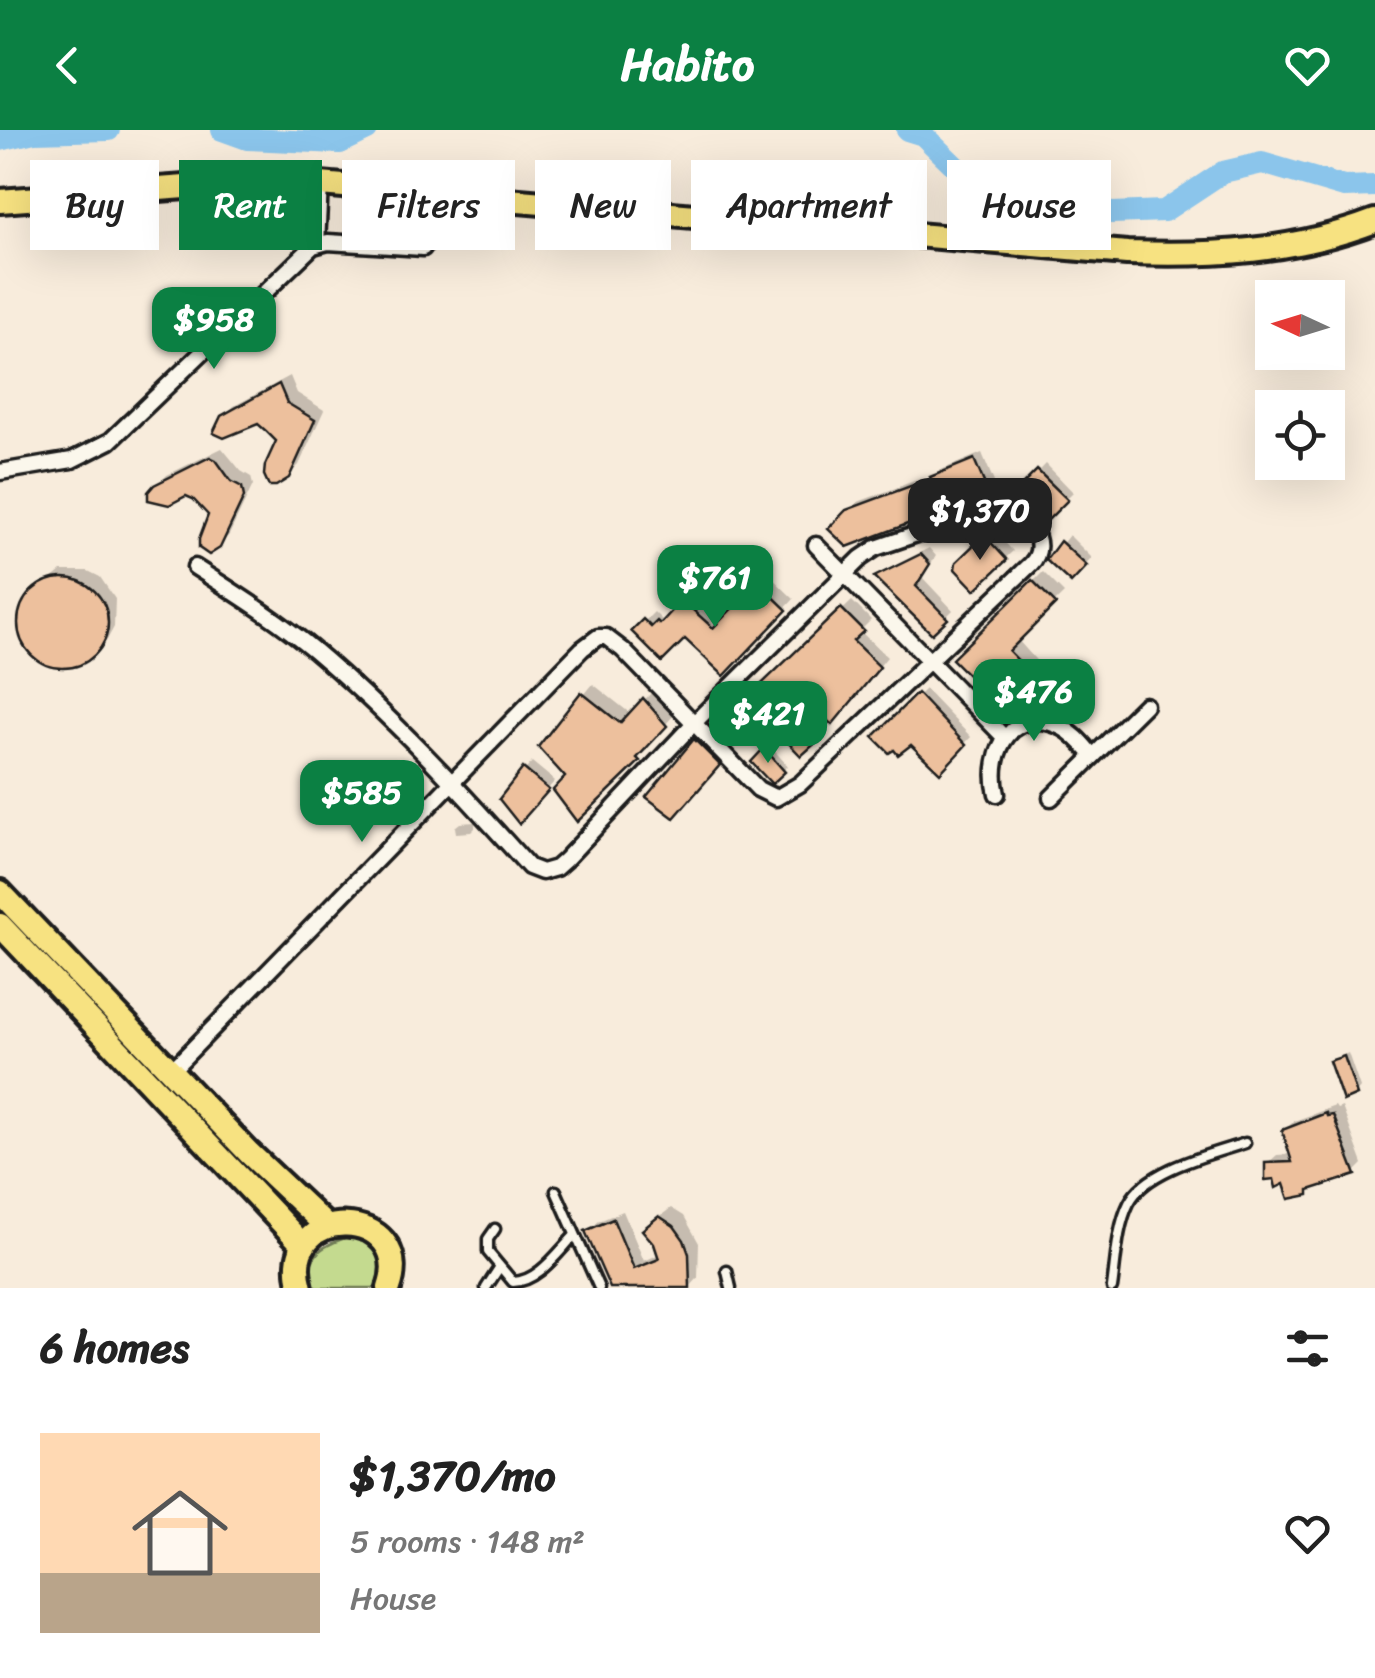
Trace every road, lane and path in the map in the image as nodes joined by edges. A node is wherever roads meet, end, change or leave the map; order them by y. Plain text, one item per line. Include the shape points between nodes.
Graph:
1 (322, 184) edge
2 (179, 187) edge
3 (0, 201) edge
4 (1375, 221) edge
5 (311, 250) edge
6 (0, 472) edge
7 (816, 545) dead end
8 (194, 567) dead end
9 (844, 575) junction
10 (928, 663) junction
11 (1146, 705) dead end
12 (694, 723) junction
13 (1004, 737) junction
14 (1093, 756) junction
15 (452, 781) junction
16 (997, 794) dead end
17 (1052, 798) dead end
18 (0, 892) edge
19 (0, 925) edge
20 (171, 1071) junction
21 (1245, 1143) dead end
22 (556, 1190) dead end
23 (326, 1226) junction
24 (495, 1229) dead end
25 (575, 1235) junction
26 (304, 1246) junction
27 (499, 1268) junction
28 (727, 1270) dead end
29 (301, 1288) edge
30 (389, 1288) edge
31 (486, 1288) edge
32 (599, 1288) edge
33 (731, 1288) edge
34 (1112, 1288) edge

1 - 4 main road via 1161,254 1290,246
2 - 3 main road
5 - 6 street via 110,441 72,460
7 - 9 street
8 - 15 street via 312,648
9 - 10 street
9 - 10 street via 876,548 988,508 1007,506 1025,520 1040,541 1038,557
9 - 12 street
10 - 12 street via 782,796 758,789
10 - 13 street
11 - 14 street
12 - 15 street via 623,650 598,638
12 - 15 street via 548,872 530,867
13 - 14 street via 1028,723 1052,724 1073,734
13 - 16 street via 994,768
14 - 17 street
15 - 20 street
18 - 20 main road
19 - 26 main road
20 - 23 main road
21 - 34 lane via 1180,1165 1135,1193 1125,1211
22 - 25 lane
23 - 26 main road
23 - 30 main road via 352,1223 375,1233 390,1254
24 - 27 lane via 488,1252
25 - 27 lane via 528,1280 513,1282
25 - 32 lane
26 - 29 main road
27 - 31 lane
28 - 33 lane

